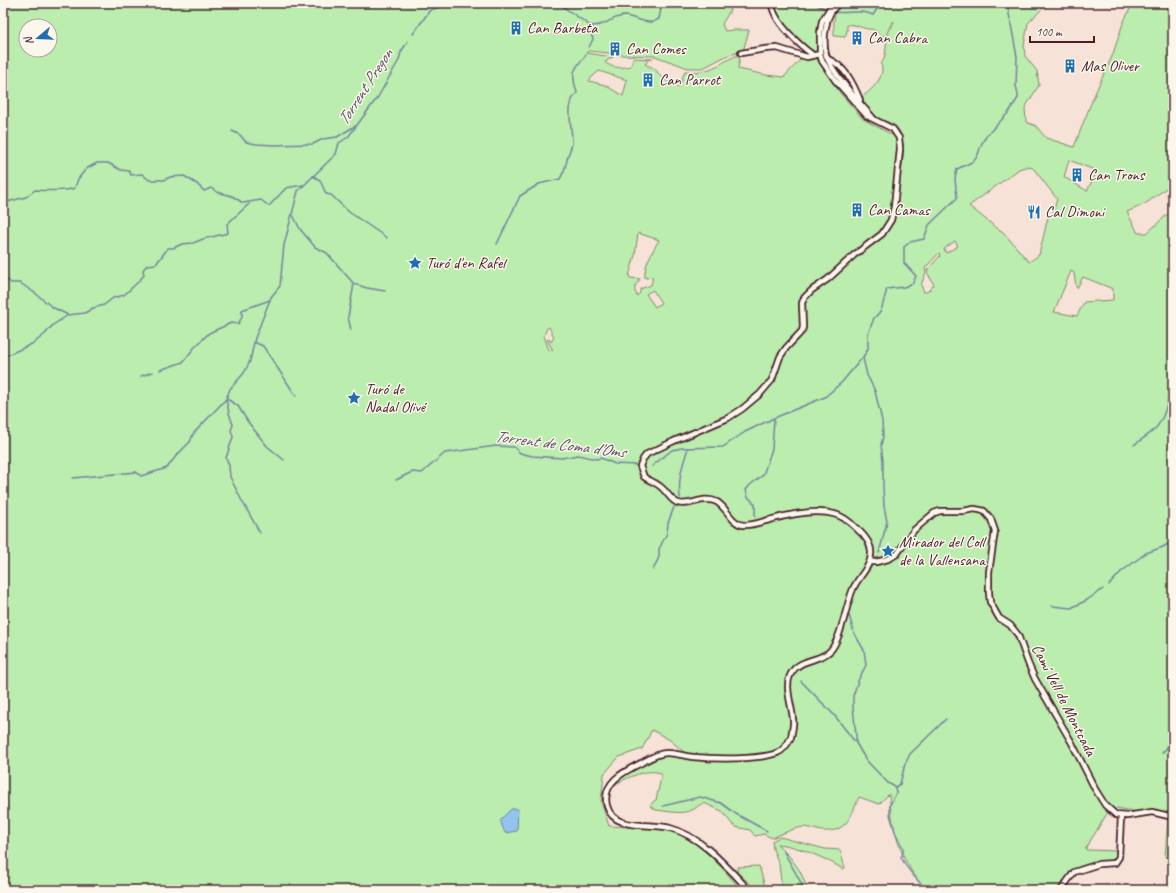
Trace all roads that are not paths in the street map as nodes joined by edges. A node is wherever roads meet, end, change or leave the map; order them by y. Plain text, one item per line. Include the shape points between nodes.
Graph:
1 (772, 3) edge
2 (834, 4) edge
3 (825, 21) junction
4 (741, 53) dead end
5 (820, 54) junction
6 (813, 55) junction
7 (828, 59) junction
8 (844, 70) junction
9 (838, 75) junction
10 (849, 95) junction
11 (864, 108) junction
12 (875, 120) junction
13 (870, 562) junction
14 (1121, 817) junction
15 (1173, 817) edge
16 (749, 890) edge
17 (1061, 890) edge

1 - 6 street via 773,11 782,26
2 - 3 street
3 - 5 street via 820,33
3 - 7 street via 825,50
4 - 6 street via 777,48 807,56
5 - 6 street
5 - 9 street
5 - 10 street via 827,68
7 - 8 street
7 - 9 street
8 - 9 street
8 - 11 street
9 - 10 street
9 - 11 street
10 - 12 street via 867,116
11 - 12 street
12 - 13 street via 893,129 900,144 894,207 885,230 804,298 802,332 786,348 772,380 760,394 728,418 651,452 640,466 644,477 661,487 677,503 684,504 702,499 715,501 723,506 735,521 743,525 796,514 836,514 851,522 864,536 872,553
13 - 14 street, Camí Vell de Montcada via 888,559 897,554 914,530 934,513 980,510 988,515 995,531 988,584 990,602 999,618 1018,635 1035,680 1072,743 1095,789 1111,812
13 - 16 street via 853,588 831,650 798,666 790,674 788,683 794,722 789,741 782,750 760,756 720,758 660,754 618,776 607,793 608,809 618,820 626,824 668,827 690,837 703,845
14 - 15 street via 1152,812
14 - 17 street via 1118,860 1115,863 1093,865 1074,872

